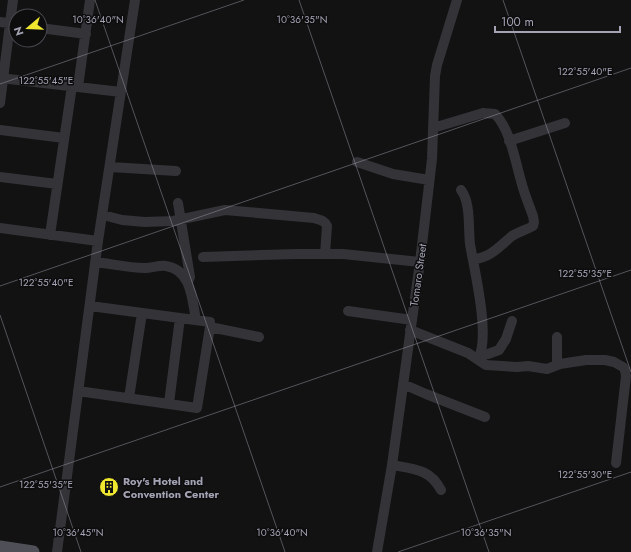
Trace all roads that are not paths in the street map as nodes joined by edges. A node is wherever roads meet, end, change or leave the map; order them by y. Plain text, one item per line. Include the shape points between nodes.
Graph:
1 (90, 0) edge
2 (135, 0) edge
3 (457, 0) edge
4 (48, 29) edge
5 (86, 34) junction
6 (8, 48) edge
7 (2, 78) edge
8 (75, 86) junction
9 (121, 92) junction
10 (0, 103) edge
11 (565, 123) dead end
12 (433, 128) junction
13 (0, 130) edge
14 (64, 138) junction
15 (509, 141) junction
16 (357, 162) dead end
17 (110, 167) junction
18 (176, 171) dead end
19 (0, 177) edge
20 (429, 180) junction
21 (57, 184) junction
22 (461, 190) dead end
23 (178, 203) dead end
24 (103, 216) junction
25 (180, 219) junction
26 (0, 228) edge
27 (50, 236) junction
28 (98, 241) junction
29 (325, 254) junction
30 (203, 258) dead end
31 (474, 259) junction
32 (96, 262) junction
33 (420, 262) junction
34 (188, 282) junction
35 (90, 306) junction
36 (348, 311) dead end
37 (142, 313) junction
38 (180, 318) junction
39 (196, 320) junction
40 (512, 321) dead end
41 (411, 325) junction
42 (210, 327) junction
43 (259, 337) dead end
44 (557, 337) dead end
45 (480, 356) junction
46 (557, 365) junction
47 (403, 384) junction
48 (78, 391) junction
49 (129, 398) junction
50 (169, 403) junction
51 (485, 417) dead end
52 (616, 463) dead end
53 (392, 465) junction
54 (441, 490) dead end
55 (0, 547) edge
56 (33, 552) edge
57 (57, 552) edge
58 (377, 552) edge

1 - 5 street
2 - 9 street
3 - 12 street, Tomaro Street via 437,65
4 - 5 street
5 - 8 street
6 - 7 street
7 - 8 street
7 - 10 street
8 - 9 street
8 - 14 street
9 - 17 street
11 - 15 street
12 - 15 street via 488,113 495,114
12 - 20 street, Tomaro Street
13 - 14 street
14 - 21 street
15 - 31 street via 534,222 533,226 513,236 491,254
16 - 20 street via 393,174
17 - 18 street
17 - 24 street
19 - 21 street
20 - 33 street, Tomaro Street
21 - 27 street
22 - 31 street via 467,204
23 - 25 street
24 - 25 street via 146,222
24 - 28 street
25 - 29 street via 225,210 322,220 327,231
25 - 34 street via 190,277
26 - 27 street
27 - 28 street
28 - 32 street
29 - 30 street
29 - 33 street
31 - 45 street via 483,336
32 - 34 street via 144,268 167,266 180,271
32 - 35 street
33 - 41 street, Tomaro Street
34 - 39 street
35 - 37 street
35 - 48 street
36 - 41 street
37 - 38 street
37 - 49 street
38 - 39 street
38 - 50 street
39 - 42 street via 210,322
40 - 45 street via 499,350
41 - 45 street via 468,353
41 - 47 street, Tomaro Street
42 - 43 street
42 - 50 street via 197,408
44 - 46 street
45 - 46 street via 480,362 486,365 528,366 541,369
46 - 52 street via 605,360 614,362 626,370
47 - 51 street
47 - 53 street, Tomaro Street
48 - 49 street
48 - 57 street
49 - 50 street
53 - 54 street via 424,472
53 - 58 street, Tomaro Street
55 - 56 main road

